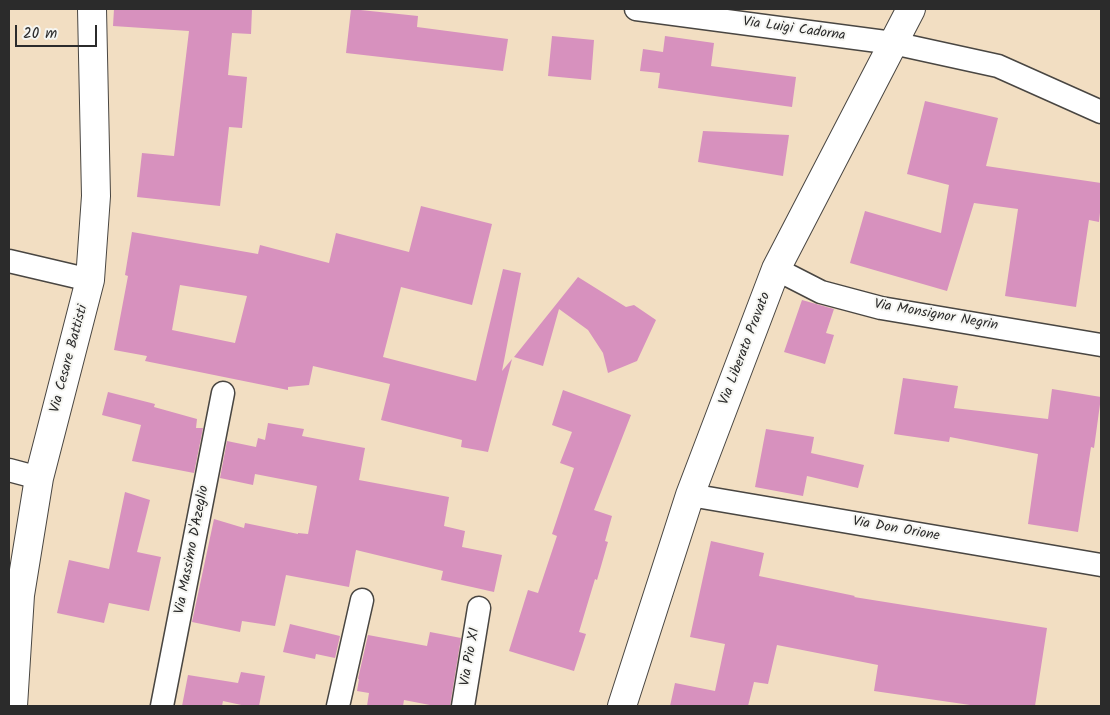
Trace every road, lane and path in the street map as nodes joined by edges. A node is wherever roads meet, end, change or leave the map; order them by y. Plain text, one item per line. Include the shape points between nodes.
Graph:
1 (92, 9) edge
2 (636, 9) edge
3 (911, 9) edge
4 (892, 43) junction
5 (1101, 112) edge
6 (9, 261) edge
7 (776, 269) junction
8 (90, 280) junction
9 (1101, 345) edge
10 (223, 393) dead end
11 (9, 470) edge
12 (39, 478) junction
13 (690, 495) junction
14 (1101, 565) edge
15 (362, 600) dead end
16 (479, 608) dead end
17 (13, 706) edge
18 (162, 706) edge
19 (338, 706) edge
20 (462, 706) edge
21 (622, 706) edge

1 - 8 street, Via Cesare Battisti via 96,196
2 - 4 street, Via Luigi Cadorna
3 - 4 street, Via Liberato Pravato
4 - 5 street, Via Luigi Cadorna via 998,66
4 - 7 street, Via Liberato Pravato
6 - 8 street
7 - 9 street, Via Monsignor Negrin via 821,292 881,308
7 - 13 street, Via Liberato Pravato
8 - 12 street, Via Cesare Battisti
10 - 18 street, Via Massimo D'Azeglio
11 - 12 street
12 - 17 street, Via Cesare Battisti via 20,595
13 - 14 street, Via Don Orione
13 - 21 street, Via Liberato Pravato
15 - 19 street
16 - 20 street, Via Pio XI

